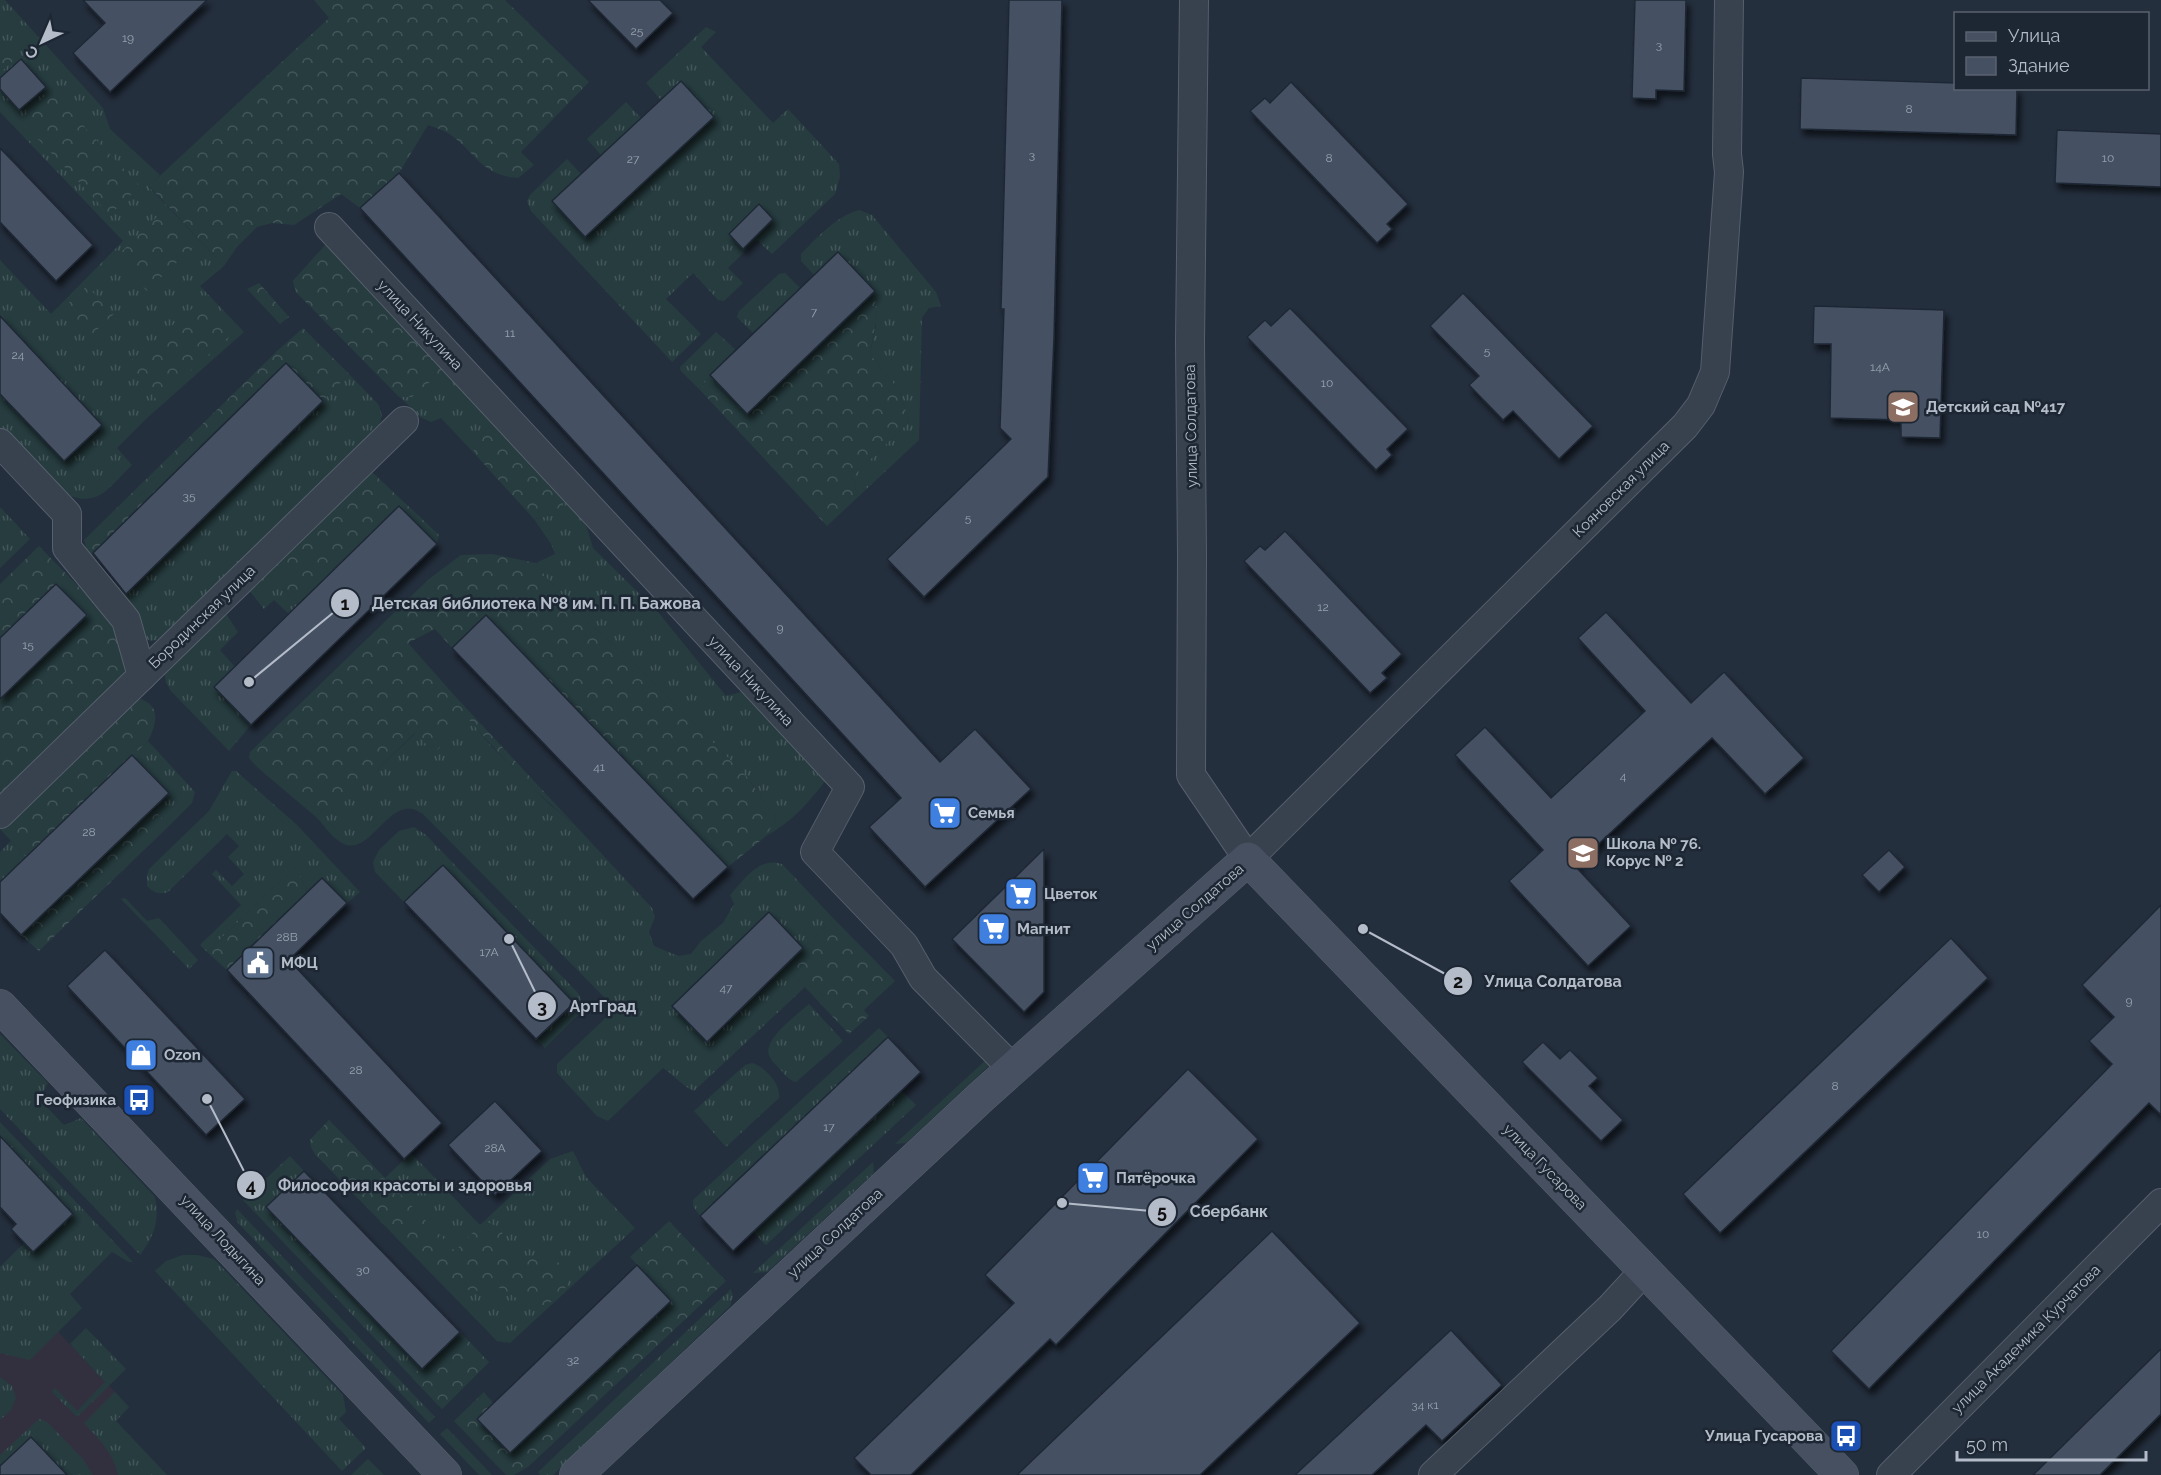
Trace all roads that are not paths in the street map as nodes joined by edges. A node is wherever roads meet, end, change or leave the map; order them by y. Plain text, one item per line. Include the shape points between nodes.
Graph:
1 (1194, 0) edge
2 (1729, 0) edge
3 (329, 227) dead end
4 (404, 421) dead end
5 (0, 443) edge
6 (142, 676) junction
7 (0, 814) edge
8 (1248, 859) junction
9 (0, 1006) edge
10 (1012, 1068) junction
11 (2161, 1203) edge
12 (1645, 1270) junction
13 (445, 1475) edge
14 (576, 1475) edge
15 (1433, 1475) edge
16 (1842, 1475) edge
17 (1892, 1475) edge

1 - 8 street, улица Солдатова via 1191,775
2 - 8 street, Кояновская улица via 1729,172 1715,372 1701,405 1685,426
3 - 10 street, улица Никулина via 850,788 815,852 904,945 923,978
4 - 6 street, Бородинская улица
5 - 6 street via 67,514 67,548 126,620
6 - 7 street, Бородинская улица
8 - 10 street, улица Солдатова
8 - 12 street, улица Гусарова
9 - 13 street, улица Лодыгина
10 - 14 street, улица Солдатова
11 - 17 street, улица Академика Курчатова
12 - 15 street
12 - 16 street, улица Гусарова

